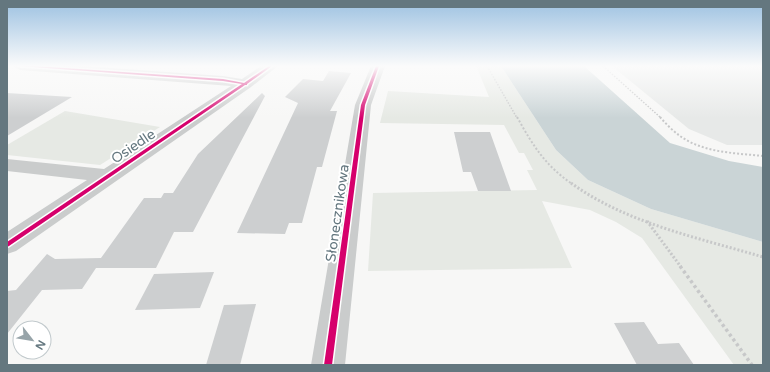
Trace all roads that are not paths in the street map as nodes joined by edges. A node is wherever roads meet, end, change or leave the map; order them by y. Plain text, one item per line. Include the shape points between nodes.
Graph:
1 (242, 83) edge
2 (371, 83) edge
3 (246, 84) joint
4 (7, 165) edge
5 (110, 176) junction
6 (7, 245) edge
7 (328, 365) edge

1 - 3 street
2 - 7 street, Słonecznikowa via 363,105
3 - 5 street, Osiedle
4 - 5 street
5 - 6 street, Osiedle

